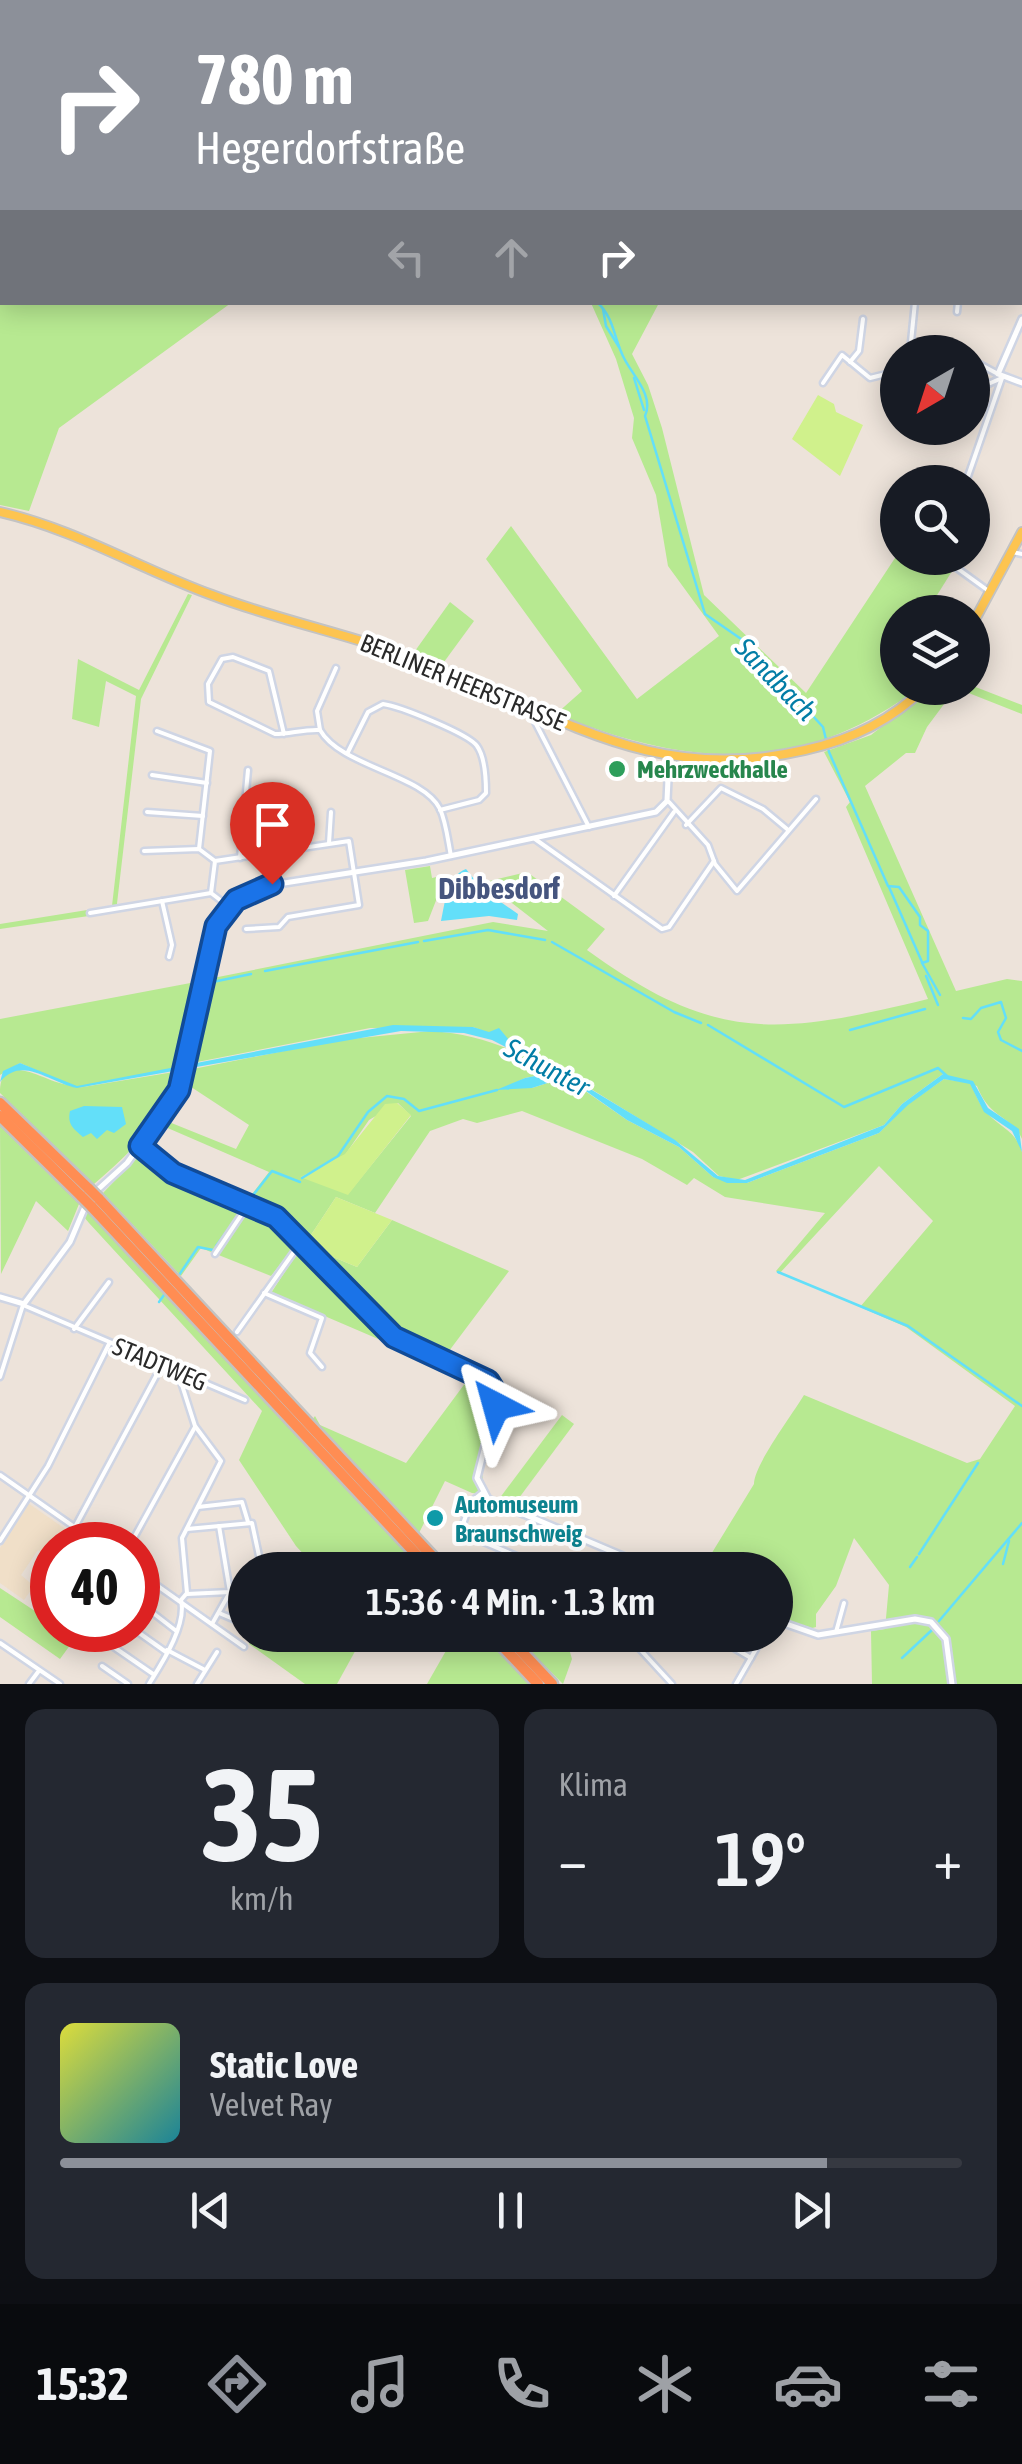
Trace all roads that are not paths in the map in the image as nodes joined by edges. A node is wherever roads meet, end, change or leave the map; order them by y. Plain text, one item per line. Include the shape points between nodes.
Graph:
1 (915, 305) edge
2 (958, 305) edge
3 (957, 312) dead end
4 (862, 319) dead end
5 (1022, 319) edge
6 (912, 335) edge
7 (850, 362) junction
8 (990, 370) edge
9 (880, 376) edge
10 (1000, 376) junction
11 (990, 381) edge
12 (823, 383) dead end
13 (1022, 383) edge
14 (971, 465) edge
15 (0, 512) edge
16 (1022, 532) edge
17 (1017, 553) edge
18 (966, 575) edge
19 (990, 592) junction
20 (988, 595) edge
21 (336, 668) dead end
22 (902, 705) edge
23 (535, 722) dead end
24 (320, 730) junction
25 (157, 731) dead end
26 (284, 734) junction
27 (347, 753) junction
28 (669, 757) junction
29 (248, 770) dead end
30 (152, 775) dead end
31 (207, 783) junction
32 (289, 792) dead end
33 (816, 799) dead end
34 (667, 800) junction
35 (440, 810) junction
36 (147, 812) dead end
37 (331, 812) dead end
38 (674, 812) junction
39 (203, 816) junction
40 (686, 825) junction
41 (589, 827) junction
42 (788, 830) junction
43 (535, 839) junction
44 (330, 843) junction
45 (200, 849) junction
46 (284, 850) junction
47 (144, 851) dead end
48 (451, 856) junction
49 (240, 858) junction
50 (714, 861) junction
51 (214, 862) junction
52 (354, 871) junction
53 (211, 892) junction
54 (614, 896) junction
55 (162, 901) junction
56 (228, 906) junction
57 (90, 913) dead end
58 (246, 928) dead end
59 (169, 957) dead end
60 (0, 1103) edge
61 (0, 1116) edge
62 (29, 1137) junction
63 (140, 1146) junction
64 (90, 1198) junction
65 (248, 1205) junction
66 (301, 1241) junction
67 (215, 1254) dead end
68 (109, 1282) dead end
69 (264, 1293) junction
70 (0, 1297) edge
71 (22, 1305) junction
72 (321, 1317) junction
73 (332, 1322) dead end
74 (74, 1328) junction
75 (237, 1332) dead end
76 (109, 1343) junction
77 (166, 1367) junction
78 (322, 1367) dead end
79 (0, 1377) edge
80 (246, 1400) dead end
81 (195, 1426) junction
82 (0, 1474) edge
83 (482, 1493) junction
84 (29, 1495) junction
85 (198, 1508) junction
86 (67, 1522) edge
87 (78, 1522) edge
88 (143, 1522) edge
89 (248, 1523) junction
90 (219, 1526) junction
91 (186, 1530) junction
92 (2, 1531) edge
93 (0, 1541) edge
94 (260, 1552) edge
95 (414, 1552) edge
96 (427, 1552) edge
97 (507, 1552) edge
98 (611, 1552) edge
99 (228, 1580) edge
100 (160, 1587) edge
101 (228, 1592) edge
102 (186, 1594) junction
103 (228, 1596) edge
104 (180, 1600) junction
105 (844, 1603) dead end
106 (219, 1612) junction
107 (228, 1616) edge
108 (160, 1618) edge
109 (212, 1624) junction
110 (793, 1627) edge
111 (176, 1630) junction
112 (836, 1632) junction
113 (228, 1636) edge
114 (0, 1644) edge
115 (160, 1646) edge
116 (167, 1651) junction
117 (121, 1652) edge
118 (217, 1652) dead end
119 (508, 1652) edge
120 (522, 1652) edge
121 (643, 1652) edge
122 (742, 1652) edge
123 (755, 1652) edge
124 (752, 1658) junction
125 (102, 1666) dead end
126 (40, 1670) junction
127 (205, 1670) junction
128 (155, 1675) junction
129 (29, 1684) edge
130 (60, 1684) edge
131 (128, 1684) edge
132 (149, 1684) edge
133 (197, 1684) edge
134 (538, 1684) edge
135 (552, 1684) edge
136 (672, 1684) edge
137 (736, 1684) edge
138 (952, 1684) edge

1 - 6 street
2 - 3 street
4 - 7 street via 859,351
5 - 10 street
7 - 9 street via 870,378
7 - 12 street via 842,354
8 - 10 street
10 - 11 street
10 - 13 street
10 - 14 street
15 - 28 main road, BERLINER HEERSTRASSE via 69,533 212,596 380,646 599,736
16 - 17 main road
17 - 19 main road
18 - 19 street
19 - 20 main road
21 - 24 street via 318,711
22 - 28 main road, BERLINER HEERSTRASSE via 822,747 734,760
23 - 41 street
24 - 26 street
24 - 27 street
25 - 31 street via 210,751
26 - 26 street via 267,732 207,698 222,658 233,656 270,674
27 - 35 street via 423,792
27 - 35 street via 368,712 382,704 471,741 479,750 486,793
28 - 34 street
29 - 49 street
30 - 31 street
31 - 39 street
32 - 46 street
33 - 42 street
34 - 38 street
34 - 41 street via 658,811
35 - 48 street
36 - 39 street
37 - 44 street
38 - 40 street
38 - 54 street
39 - 45 street
40 - 42 street via 721,788 764,809
40 - 50 street via 708,845
41 - 43 street
42 - 50 street via 737,891
43 - 48 street
43 - 54 street
44 - 46 street
44 - 52 street via 349,842
45 - 47 street
45 - 51 street
46 - 49 street
48 - 52 street
49 - 51 street
50 - 54 street via 667,928
51 - 53 street
52 - 56 street via 265,886
52 - 58 street via 357,906 288,917 279,927
53 - 55 street
53 - 56 street
55 - 57 street
55 - 59 street
56 - 63 street via 213,933 174,1101
60 - 62 highway
61 - 62 highway
62 - 64 highway
63 - 65 street via 173,1173
63 - 71 street via 90,1198 70,1242
64 - 95 highway
64 - 96 highway
65 - 66 street via 276,1217
65 - 67 street
66 - 69 street
66 - 83 street via 394,1337 493,1388 496,1406 478,1474
68 - 74 street
69 - 72 street
69 - 75 street
70 - 71 street
71 - 74 street, STADTWEG
71 - 79 street
72 - 73 street
72 - 78 street via 310,1353
74 - 76 street, STADTWEG
76 - 77 street, STADTWEG
76 - 84 street
77 - 80 street, STADTWEG
77 - 81 street via 181,1382
77 - 87 street
81 - 85 street via 221,1461
81 - 88 street
82 - 84 street
83 - 97 street via 471,1502 460,1532
83 - 98 street
84 - 86 street
84 - 92 street
85 - 89 street via 242,1502
85 - 91 street
89 - 90 street
89 - 94 street via 256,1526
90 - 91 street
90 - 99 street
91 - 102 street
92 - 93 street
100 - 104 street
101 - 102 street
102 - 104 street
103 - 106 street
104 - 109 street
104 - 111 street
105 - 112 street
106 - 107 street
106 - 109 street
108 - 111 street
109 - 113 street
110 - 112 street
111 - 116 street
112 - 138 street via 915,1619 936,1626 948,1642
114 - 126 street
115 - 116 street
116 - 127 street
116 - 128 street
117 - 128 street
118 - 127 street
119 - 134 highway
120 - 135 highway
121 - 136 street
122 - 124 street
123 - 124 street
124 - 137 street
125 - 131 street
126 - 129 street
126 - 130 street
127 - 133 street
128 - 132 street

